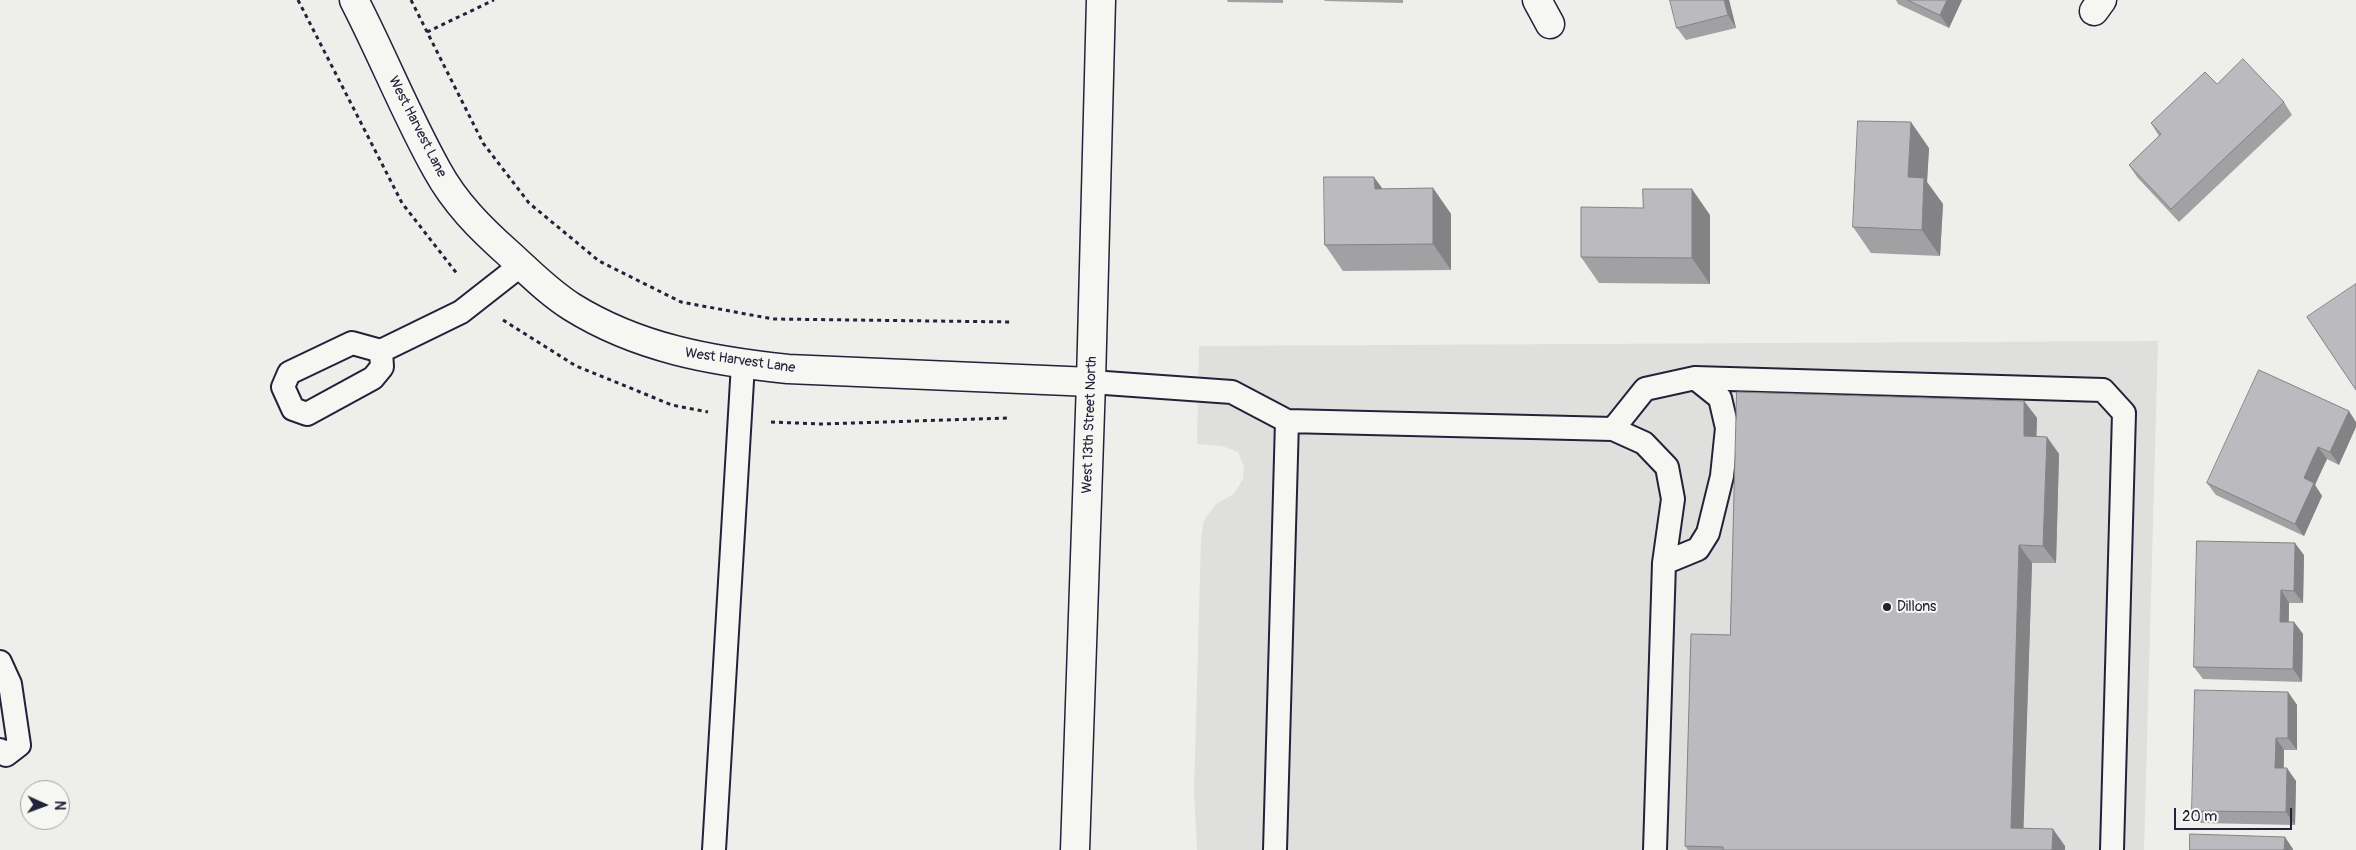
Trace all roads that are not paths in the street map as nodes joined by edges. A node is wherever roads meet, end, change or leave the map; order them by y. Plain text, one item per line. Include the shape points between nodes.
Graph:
1 (1101, 0) edge
2 (1537, 0) edge
3 (358, 1) edge
4 (1550, 24) dead end
5 (521, 265) junction
6 (381, 351) dead end
7 (743, 364) junction
8 (1695, 378) junction
9 (1091, 382) junction
10 (1287, 421) junction
11 (1613, 429) junction
12 (1664, 563) junction
13 (0, 662) edge
14 (0, 750) edge
15 (714, 850) edge
16 (1075, 850) edge
17 (1275, 850) edge
18 (1655, 850) edge
19 (2112, 850) edge

1 - 9 street, West 13th Street North
2 - 4 street
3 - 5 street, West Harvest Lane via 447,187 467,214
5 - 6 lane via 461,312
5 - 7 street, West Harvest Lane via 571,306 642,341 682,353
7 - 9 street, West Harvest Lane
7 - 15 lane
8 - 11 lane via 1645,389
8 - 12 lane via 1720,398 1728,428 1722,476 1708,533 1698,549
8 - 19 lane via 2103,390 2124,413
9 - 10 lane via 1232,392
9 - 16 street, West 13th Street North
10 - 11 lane
10 - 17 lane
11 - 12 lane via 1644,443 1667,467 1673,499
12 - 18 lane
13 - 14 lane via 10,684 19,745 6,755

